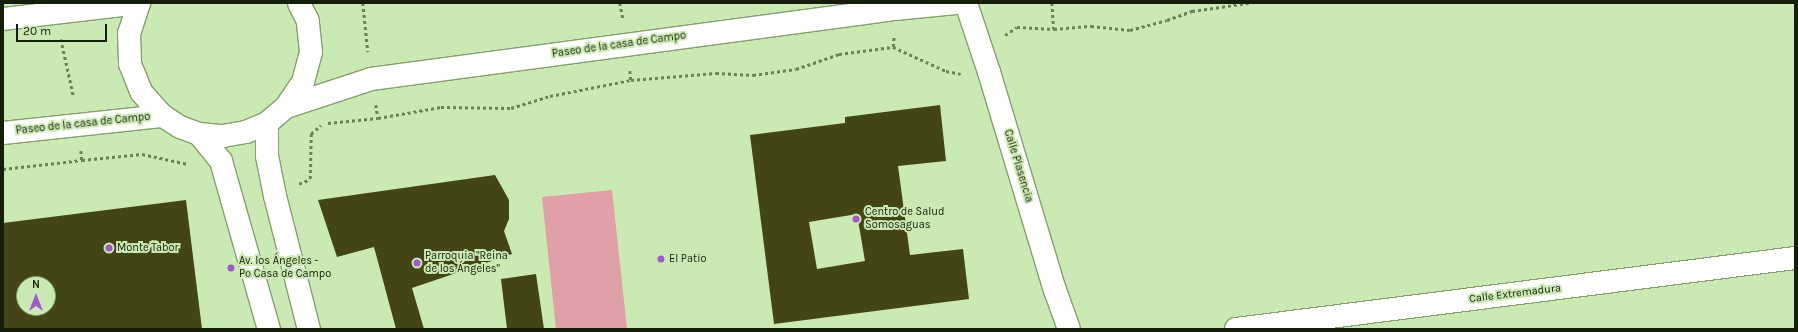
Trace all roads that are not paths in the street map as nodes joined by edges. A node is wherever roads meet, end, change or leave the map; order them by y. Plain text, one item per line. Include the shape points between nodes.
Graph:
1 (139, 3) edge
2 (299, 3) edge
3 (956, 3) edge
4 (966, 3) edge
5 (3, 19) edge
6 (286, 107) junction
7 (163, 116) junction
8 (267, 122) junction
9 (3, 132) edge
10 (199, 134) junction
11 (1795, 258) edge
12 (269, 329) edge
13 (309, 329) edge
14 (1069, 329) edge
15 (1236, 329) edge

1 - 5 street
1 - 7 street via 129,33 130,64 142,93
2 - 6 street via 308,21 311,52 303,82
3 - 6 street, Paseo de la casa de Campo via 371,79
4 - 14 street, Calle Plasencia
6 - 8 street
7 - 9 street, Paseo de la casa de Campo
7 - 10 street via 180,127
8 - 10 street via 246,132 222,136
8 - 13 street via 267,156 275,196
10 - 12 street via 221,161
11 - 15 street, Calle Extremadura

